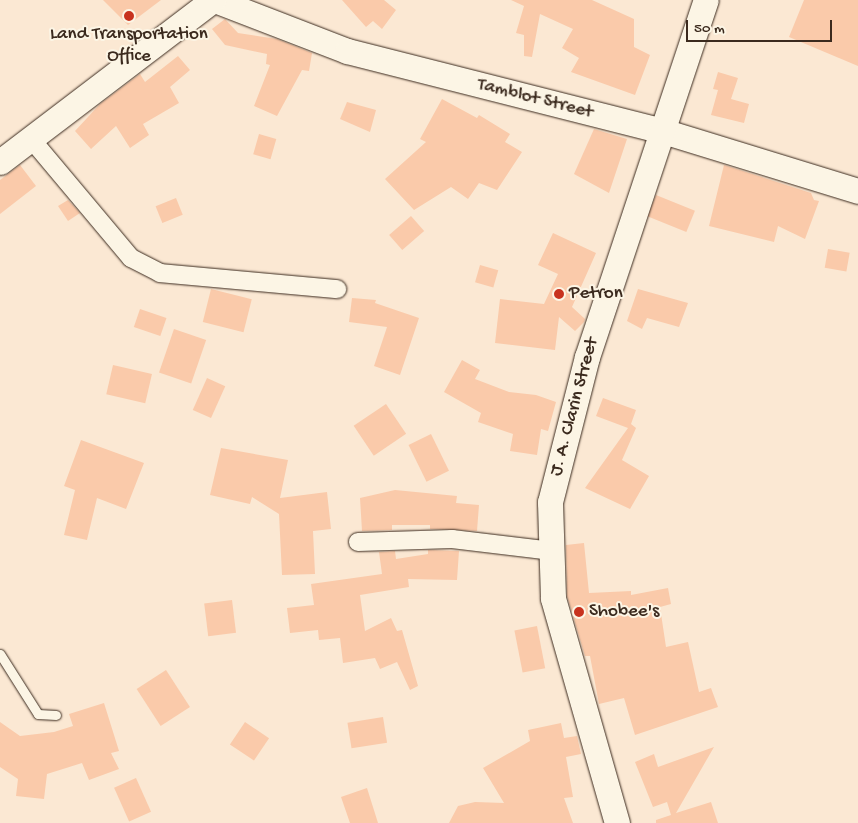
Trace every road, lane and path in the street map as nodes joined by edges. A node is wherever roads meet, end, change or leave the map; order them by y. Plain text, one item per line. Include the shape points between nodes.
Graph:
1 (214, 0) edge
2 (706, 0) edge
3 (663, 131) junction
4 (32, 140) junction
5 (0, 162) edge
6 (858, 191) edge
7 (336, 289) dead end
8 (358, 542) dead end
9 (552, 551) junction
10 (0, 654) edge
11 (56, 715) dead end
12 (617, 823) edge

1 - 3 main road, Tamblot Street via 347,50
1 - 4 main road
2 - 3 main road, J. A. Clarin Street
3 - 6 main road, Tamblot Street
3 - 9 main road, J. A. Clarin Street via 587,357 550,502
4 - 5 main road
4 - 7 street via 131,258 160,274
8 - 9 street via 452,539
9 - 12 main road, J. A. Clarin Street via 553,598
10 - 11 lane via 38,714

